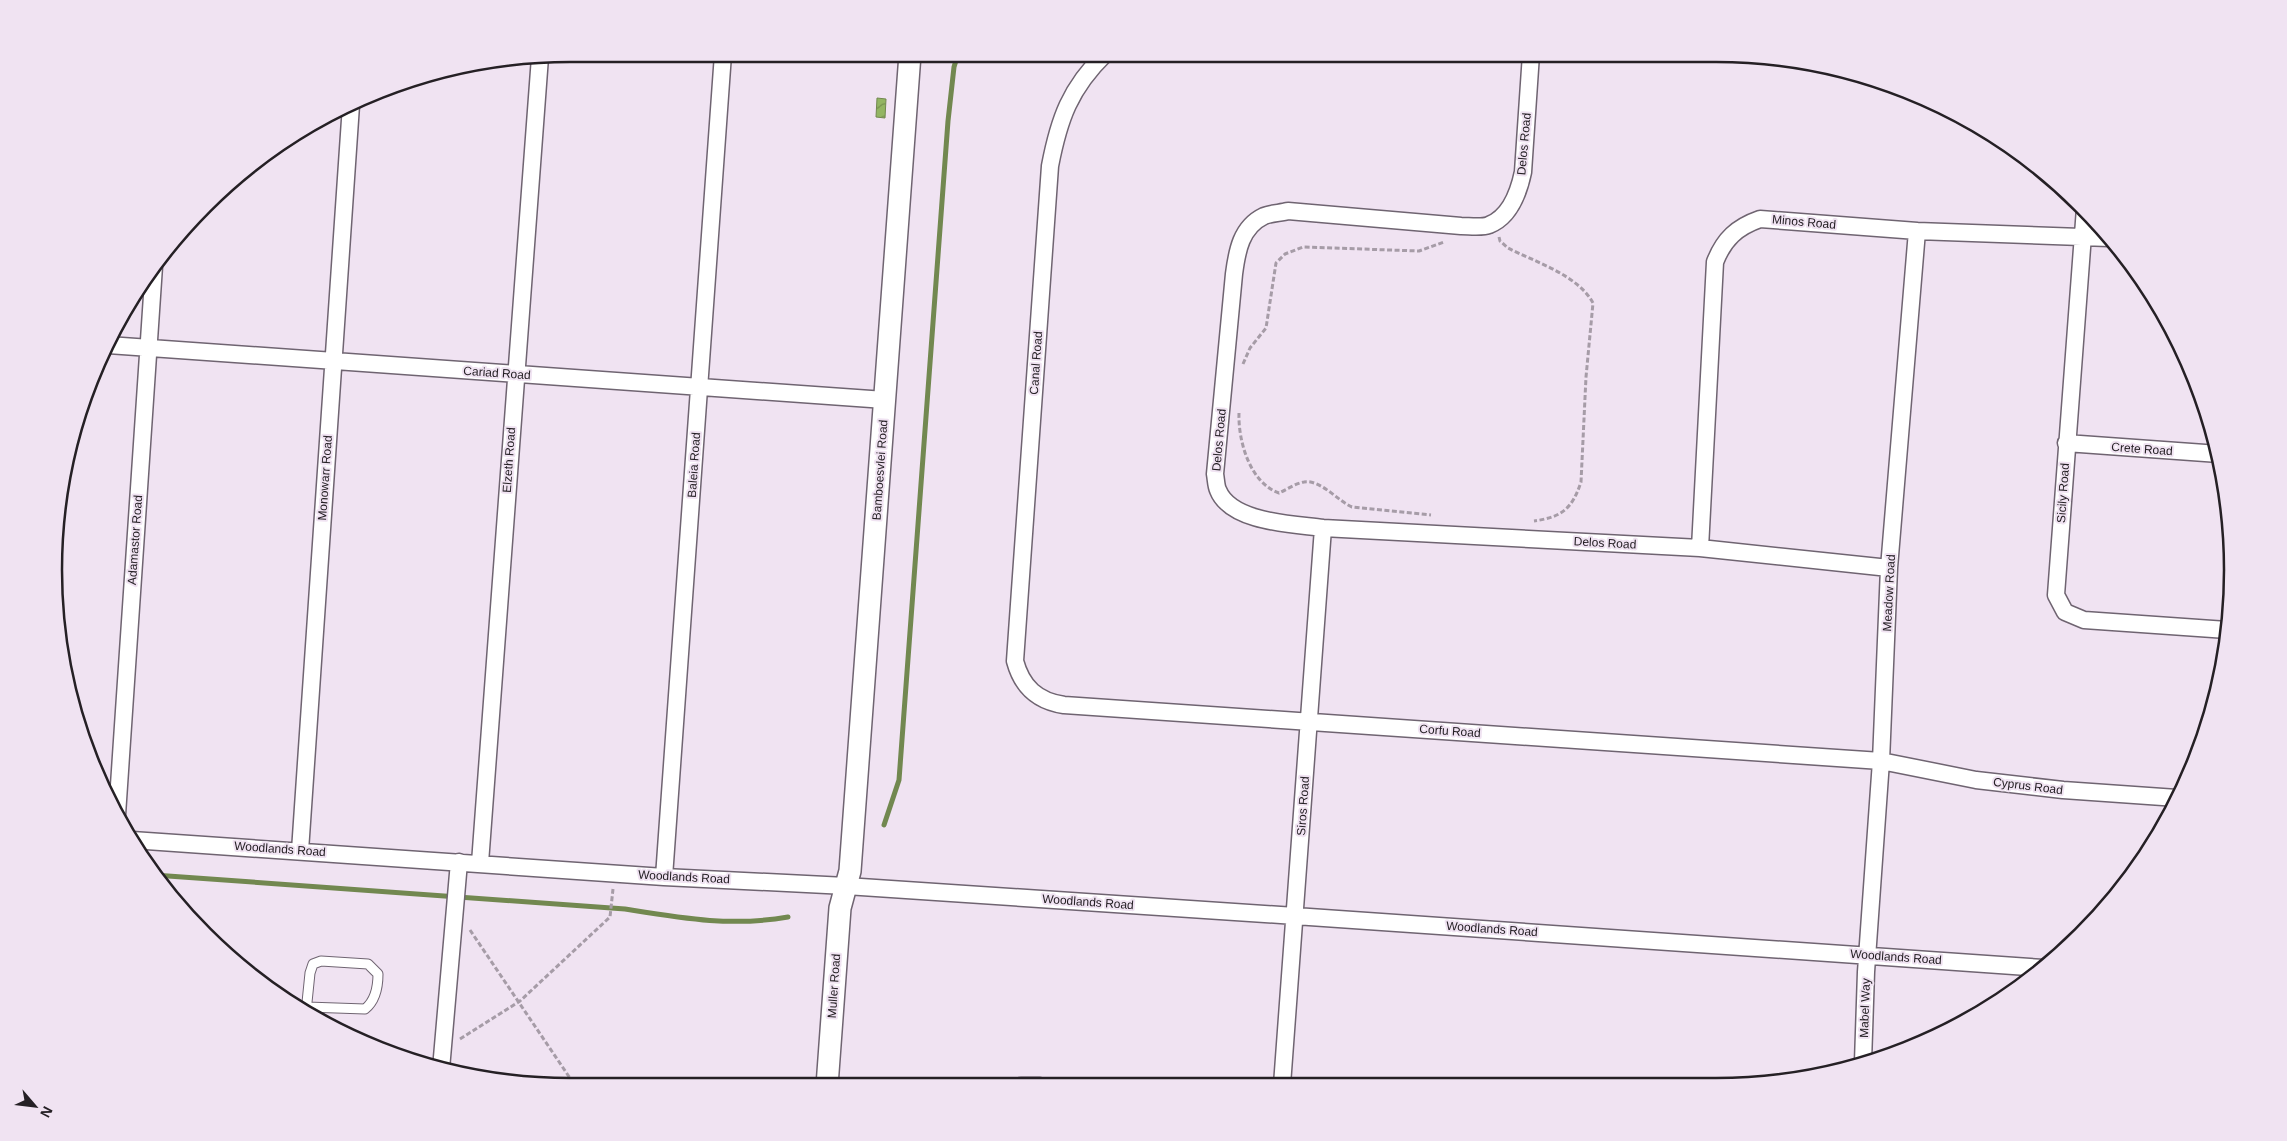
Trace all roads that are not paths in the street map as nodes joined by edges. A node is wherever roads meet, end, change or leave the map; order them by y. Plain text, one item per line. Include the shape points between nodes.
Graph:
1 (722, 62) edge
2 (909, 62) edge
3 (1097, 62) edge
4 (1531, 62) edge
5 (539, 64) edge
6 (351, 112) edge
7 (2084, 220) edge
8 (1917, 231) junction
9 (2082, 236) junction
10 (2099, 237) edge
11 (153, 281) edge
12 (115, 346) edge
13 (149, 348) junction
14 (333, 362) junction
15 (515, 374) junction
16 (699, 386) junction
17 (885, 400) junction
18 (2066, 443) junction
19 (2211, 453) edge
20 (1323, 528) junction
21 (1700, 548) junction
22 (1889, 568) junction
23 (2221, 630) edge
24 (1025, 684) joint
25 (1308, 722) junction
26 (1881, 761) junction
27 (2171, 798) edge
28 (118, 800) edge
29 (141, 841) edge
30 (300, 851) junction
31 (459, 862) junction
32 (480, 863) junction
33 (664, 877) junction
34 (846, 886) junction
35 (1295, 916) junction
36 (1868, 955) junction
37 (2034, 967) edge
38 (307, 1004) edge
39 (316, 1010) edge
40 (1863, 1057) edge
41 (442, 1062) edge
42 (828, 1078) edge
43 (1283, 1078) edge

1 - 16 street, Baleia Road
2 - 17 street, Bamboesvlei Road
3 - 24 street, Canal Road via 1085,74 1066,104 1050,166 1015,661
4 - 20 street, Delos Road via 1519,190 1511,204 1489,225 1461,226 1288,211 1264,216 1246,232 1237,248 1215,474 1218,490 1227,502 1245,515
5 - 15 street, Elzeth Road
6 - 14 street, Monowarr Road
7 - 9 street, Sicily Road
8 - 9 street, Minos Road
8 - 21 street, Minos Road via 1760,219 1738,229 1720,248 1715,262
8 - 22 street, Meadow Road
9 - 10 street, Minos Road
9 - 18 street, Sicily Road
11 - 13 street, Adamastor Road
12 - 13 street, Cariad Road
13 - 14 street, Cariad Road
13 - 28 street, Adamastor Road
14 - 15 street, Cariad Road
14 - 30 street, Monowarr Road
15 - 16 street, Cariad Road
15 - 32 street, Elzeth Road
16 - 17 street, Cariad Road
16 - 33 street, Baleia Road
17 - 34 street, Bamboesvlei Road via 850,871
18 - 19 street, Crete Road
18 - 23 street, Sicily Road via 2056,595 2065,612 2084,620
20 - 21 street, Delos Road
20 - 25 street, Siros Road
21 - 22 street, Delos Road
22 - 26 street, Meadow Road
24 - 25 street, Corfu Road via 1041,699 1064,705
25 - 26 street, Corfu Road
25 - 35 street, Siros Road
26 - 27 street, Cyprus Road via 1976,780
26 - 36 street, Meadow Road
29 - 30 street, Woodlands Road
30 - 31 street, Woodlands Road
31 - 32 street, Woodlands Road
31 - 41 street
32 - 33 street, Woodlands Road
33 - 34 street, Woodlands Road
34 - 35 street, Woodlands Road
34 - 42 street, Muller Road via 840,908
35 - 36 street, Woodlands Road
35 - 43 street, Siros Road
36 - 37 street, Woodlands Road
36 - 40 street, Mabel Way
38 - 39 lane via 313,964 321,961 368,964 378,974 372,1002 365,1009

